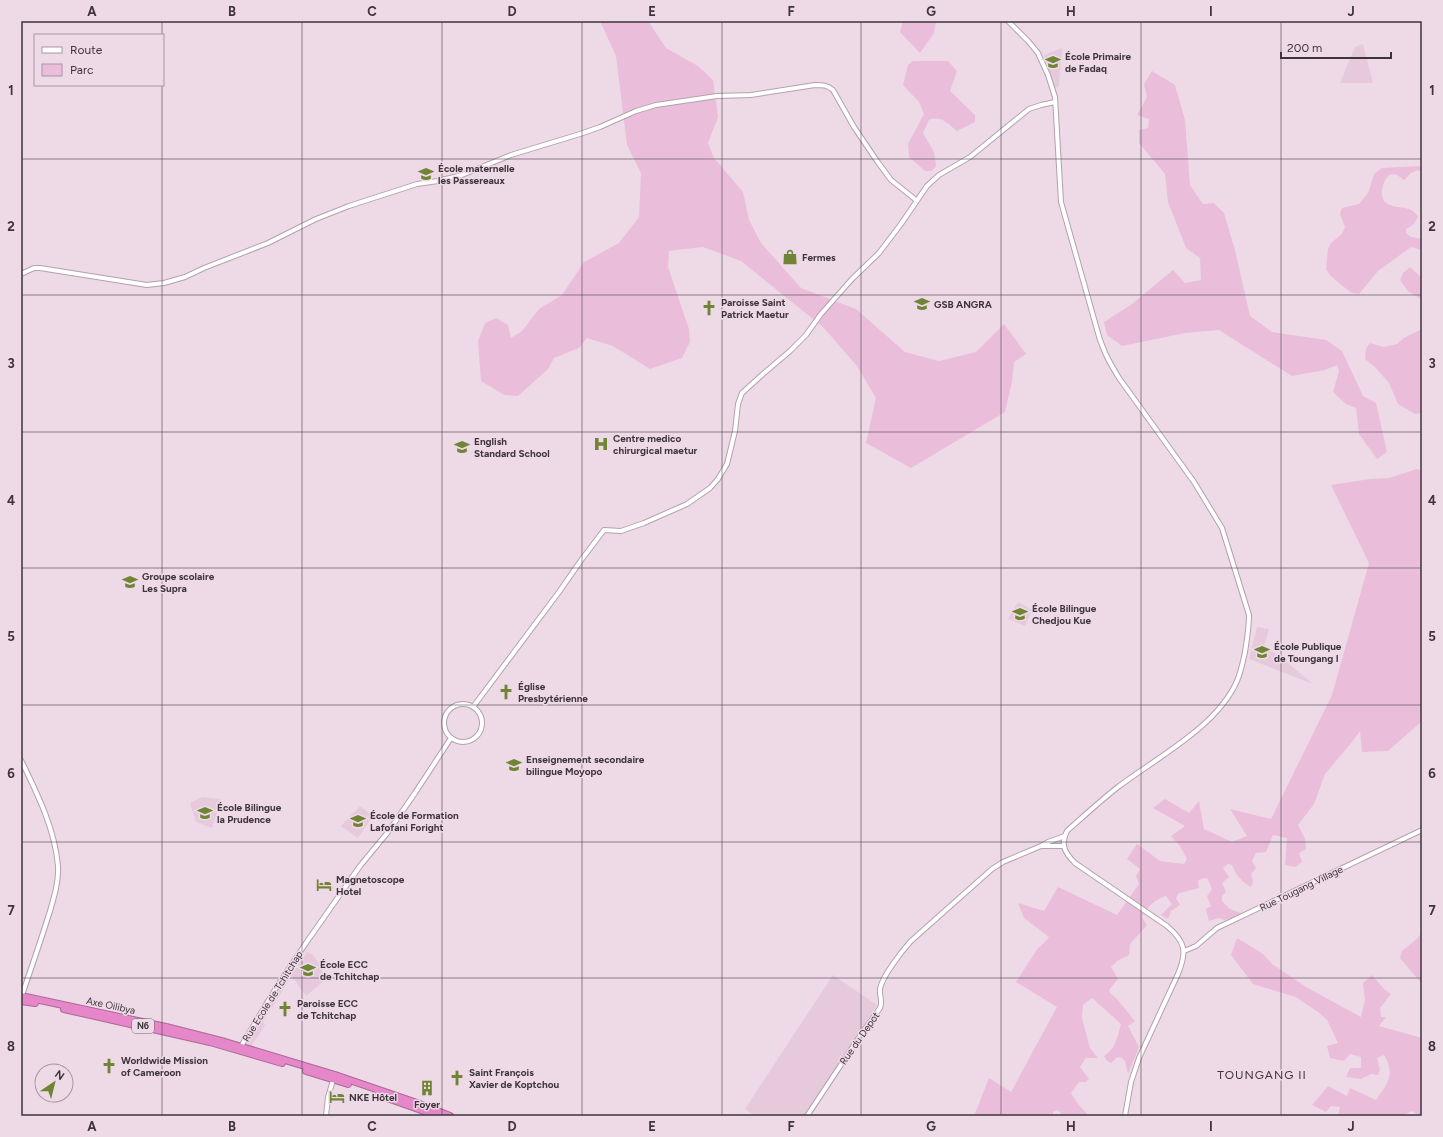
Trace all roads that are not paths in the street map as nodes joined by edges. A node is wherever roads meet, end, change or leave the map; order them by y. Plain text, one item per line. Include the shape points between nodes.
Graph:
1 (1008, 21) edge
2 (1055, 102) junction
3 (916, 200) junction
4 (21, 274) edge
5 (473, 707) junction
6 (451, 738) junction
7 (21, 760) edge
8 (1422, 830) edge
9 (1065, 836) junction
10 (1042, 846) junction
11 (1064, 846) junction
12 (1184, 951) junction
13 (21, 998) edge
14 (240, 1048) junction
15 (334, 1077) junction
16 (435, 1113) edge
17 (326, 1116) edge
18 (450, 1116) edge
19 (807, 1116) edge
20 (1125, 1116) edge

1 - 2 street via 1038,53
2 - 3 street via 1029,109 970,157 939,175 926,186
2 - 9 street via 1061,202 1100,342 1119,378 1194,482 1222,528 1249,625 1237,681 1218,710 1152,764 1118,787 1067,831
3 - 4 street via 891,180 877,162 833,90 829,86 815,85 656,105 600,127 511,155 462,175 417,184 349,206 185,277 164,283 147,285 40,268
3 - 5 street via 879,253 852,279 806,335 742,393 728,464 718,479 687,504 666,514 621,531 604,530
5 - 6 street via 456,705 447,712 444,728
5 - 6 street via 481,716 482,723 477,735 468,742
6 - 14 street, Rue Ecole de Tchitchap via 388,832 360,866 306,943
7 - 13 street via 50,828 58,866 49,913
8 - 12 street, Rue Tougang Village via 1217,928 1196,946
9 - 10 street, Rue du Depot
9 - 11 street
10 - 11 street
10 - 19 street, Rue du Depot via 992,869 911,940 880,987 880,1008
11 - 12 street via 1064,851 1075,863 1177,934
12 - 20 street via 1178,974 1139,1058 1131,1082
13 - 14 highway, Axe Oilibya / N6 via 166,1029
14 - 15 highway, N6
15 - 16 highway, N6
15 - 17 street
16 - 18 highway, N6

